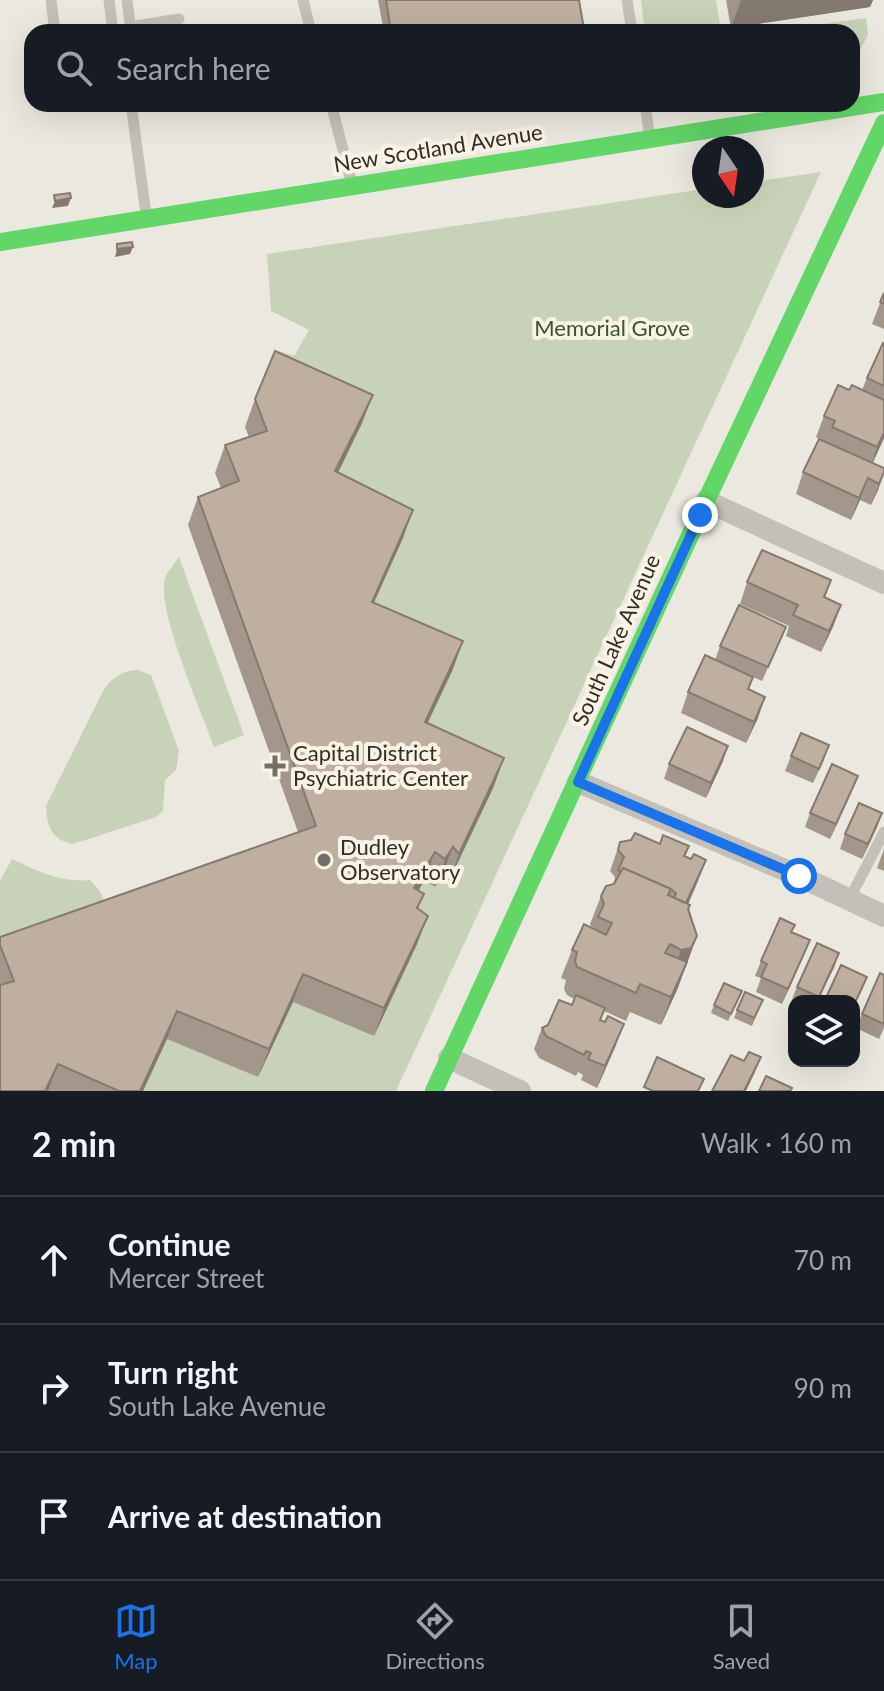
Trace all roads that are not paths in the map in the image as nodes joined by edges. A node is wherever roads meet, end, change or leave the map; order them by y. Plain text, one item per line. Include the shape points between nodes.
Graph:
1 (51, 0) edge
2 (109, 0) edge
3 (127, 0) edge
4 (303, 0) edge
5 (627, 0) edge
6 (179, 19) dead end
7 (54, 24) edge
8 (112, 24) edge
9 (129, 24) edge
10 (154, 24) edge
11 (309, 24) edge
12 (631, 24) edge
13 (884, 102) edge
14 (860, 106) edge
15 (132, 112) edge
16 (333, 112) edge
17 (646, 112) edge
18 (821, 112) edge
19 (884, 123) edge
20 (650, 139) junction
21 (353, 186) junction
22 (146, 218) junction
23 (0, 242) edge
24 (706, 501) junction
25 (884, 583) edge
26 (578, 782) junction
27 (884, 832) edge
28 (849, 900) junction
29 (884, 916) edge
30 (449, 1058) junction
31 (434, 1091) edge
32 (520, 1091) edge

1 - 7 lane
2 - 8 lane
3 - 9 lane
4 - 11 lane
5 - 12 lane
6 - 10 lane
13 - 14 street, New Scotland Avenue
15 - 22 lane
16 - 21 lane
17 - 20 lane
18 - 20 street, New Scotland Avenue
19 - 24 street, South Lake Avenue
20 - 21 street, New Scotland Avenue
21 - 22 street, New Scotland Avenue
22 - 23 street, New Scotland Avenue
24 - 25 street
24 - 26 street, South Lake Avenue
26 - 28 street
26 - 30 street, South Lake Avenue
27 - 28 lane
28 - 29 street
30 - 31 street, South Lake Avenue
30 - 32 street

